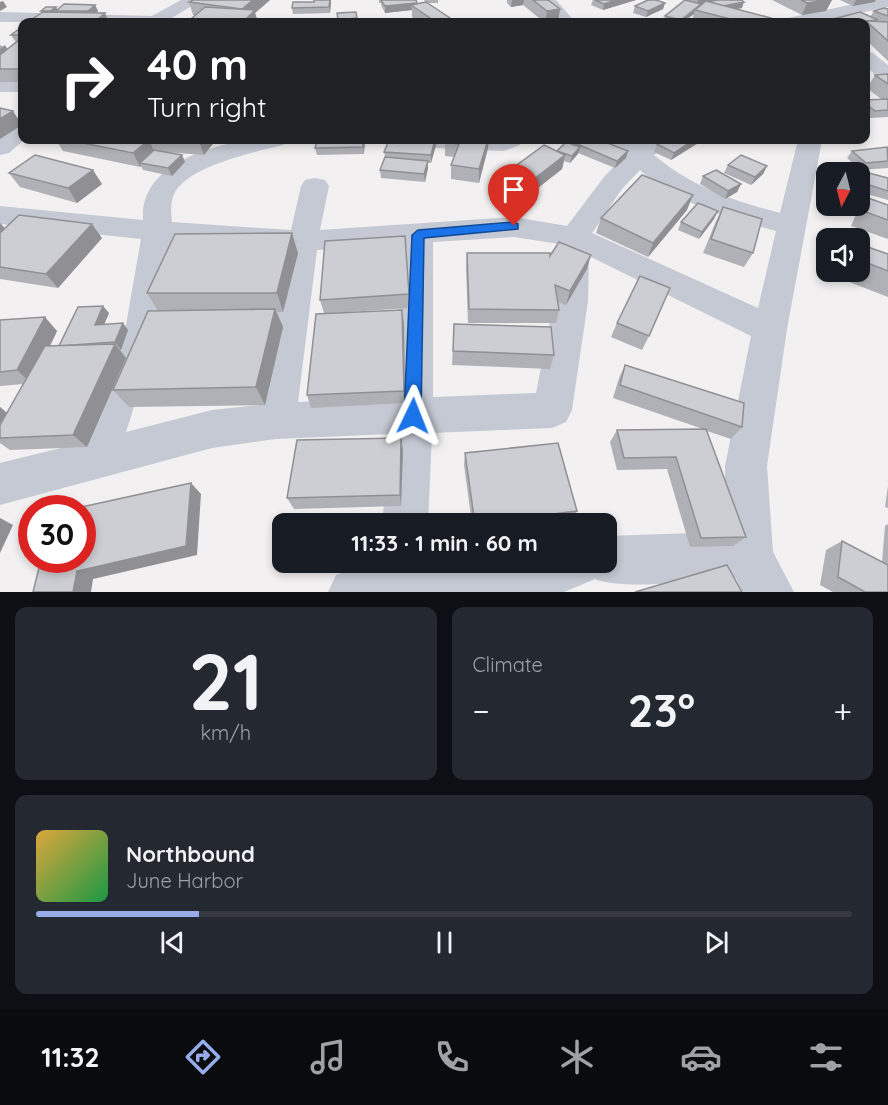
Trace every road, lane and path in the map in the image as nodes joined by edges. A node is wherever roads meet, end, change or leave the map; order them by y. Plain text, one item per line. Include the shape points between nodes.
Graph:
1 (53, 0) edge
2 (194, 0) edge
3 (547, 0) edge
4 (888, 2) edge
5 (161, 18) edge
6 (563, 18) edge
7 (830, 18) edge
8 (4, 21) edge
9 (0, 86) edge
10 (18, 86) edge
11 (18, 132) edge
12 (257, 144) edge
13 (637, 144) edge
14 (809, 144) edge
15 (0, 148) edge
16 (315, 186) dead end
17 (0, 215) edge
18 (791, 225) junction
19 (158, 230) junction
20 (418, 235) junction
21 (574, 237) junction
22 (303, 241) junction
23 (770, 329) junction
24 (413, 416) junction
25 (276, 421) junction
26 (94, 461) junction
27 (0, 484) edge
28 (406, 513) edge
29 (617, 560) edge
30 (397, 573) edge
31 (421, 573) edge
32 (551, 573) edge
33 (760, 573) edge
34 (353, 592) edge

1 - 8 street
2 - 5 street
3 - 6 street
4 - 7 street
9 - 10 street
11 - 15 street
12 - 19 street via 222,152 170,180 156,206
13 - 18 street via 669,180 709,200
13 - 21 street
14 - 18 street
16 - 22 street
17 - 19 street
18 - 23 street
19 - 22 street
19 - 26 street via 143,325
20 - 21 street via 514,226
20 - 22 street
20 - 24 street
21 - 23 street
21 - 24 street via 571,301 552,410
22 - 25 street
23 - 33 street via 746,466
24 - 25 street
24 - 28 street
25 - 26 street via 212,429
26 - 27 street
29 - 33 street
30 - 34 street
31 - 32 street via 498,581

